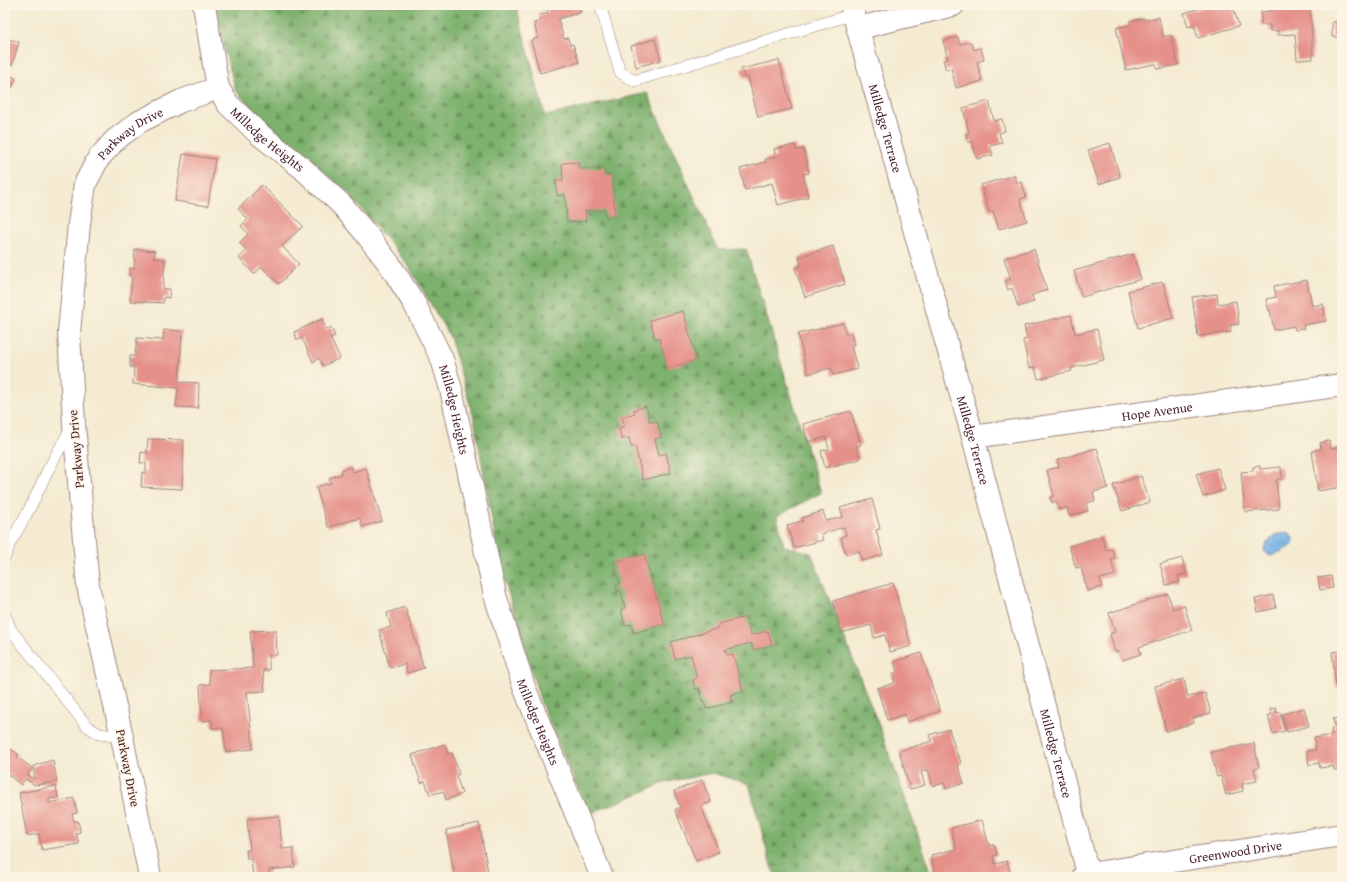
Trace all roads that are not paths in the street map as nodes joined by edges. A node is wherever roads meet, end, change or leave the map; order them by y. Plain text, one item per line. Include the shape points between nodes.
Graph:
1 (204, 5) edge
2 (600, 5) edge
3 (953, 5) edge
4 (855, 16) edge
5 (218, 88) junction
6 (1342, 385) edge
7 (74, 424) junction
8 (973, 437) junction
9 (5, 557) edge
10 (5, 614) edge
11 (122, 737) junction
12 (1342, 835) edge
13 (1087, 876) edge
14 (150, 877) edge
15 (602, 877) edge

1 - 5 street, Milledge Heights
2 - 4 lane via 620,72 634,81
3 - 4 street
4 - 8 street, Milledge Terrace
5 - 7 street, Parkway Drive via 181,101 139,122 115,140 98,159 85,184 69,332
5 - 15 street, Milledge Heights via 228,104 342,205 367,234 414,303 442,359 451,389 495,595 524,687
6 - 8 street, Hope Avenue
7 - 9 lane via 10,542
7 - 11 street, Parkway Drive via 88,586
8 - 13 street, Milledge Terrace
10 - 11 lane via 11,630 87,726 99,734
11 - 14 street, Parkway Drive
12 - 13 street, Greenwood Drive

